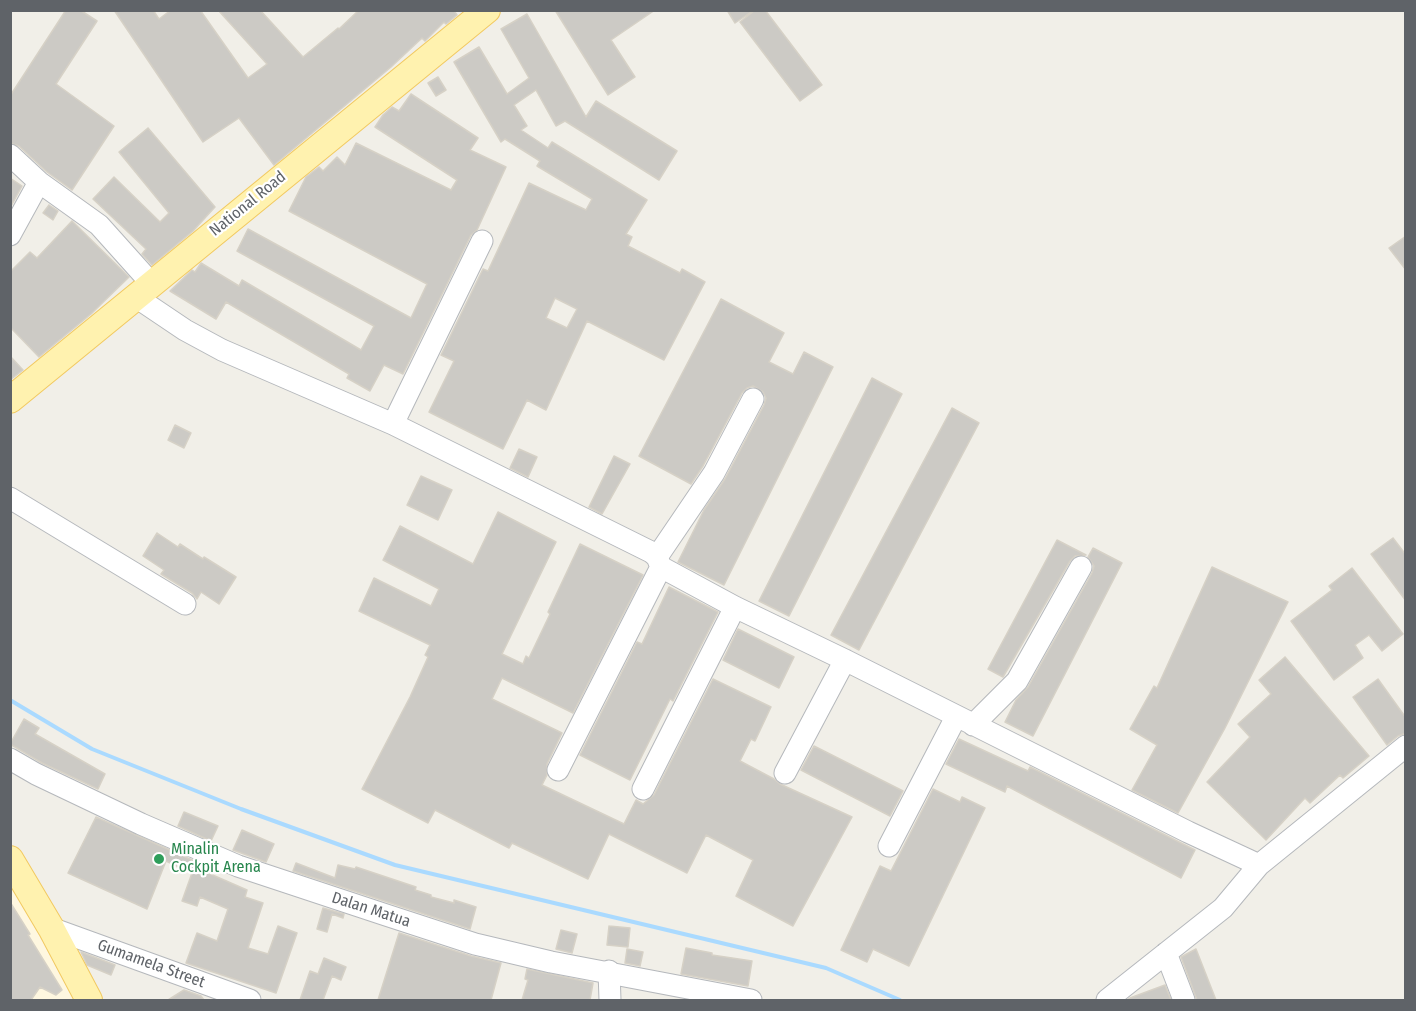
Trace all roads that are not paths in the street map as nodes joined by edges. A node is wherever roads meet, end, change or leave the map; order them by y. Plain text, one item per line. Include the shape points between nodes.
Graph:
1 (487, 10) edge
2 (10, 155) edge
3 (39, 182) junction
4 (10, 235) edge
5 (482, 241) dead end
6 (143, 290) junction
7 (753, 399) dead end
8 (10, 400) edge
9 (393, 424) junction
10 (10, 498) edge
11 (659, 562) junction
12 (1081, 567) dead end
13 (185, 604) dead end
14 (735, 607) junction
15 (845, 660) junction
16 (964, 721) junction
17 (1406, 747) edge
18 (10, 759) edge
19 (558, 770) dead end
20 (785, 773) dead end
21 (643, 789) dead end
22 (889, 846) dead end
23 (10, 859) edge
24 (1258, 865) junction
25 (51, 928) junction
26 (1166, 953) junction
27 (609, 971) junction
28 (82, 997) edge
29 (250, 1000) edge
30 (610, 1000) edge
31 (750, 1000) edge
32 (1107, 1000) edge
33 (1184, 1000) edge

1 - 6 main road, National Road
2 - 3 street
3 - 4 street
3 - 6 street via 99,225
5 - 9 street
6 - 8 main road, National Road
6 - 9 street via 185,330 222,350
7 - 11 street via 714,473
9 - 11 street via 651,552
10 - 13 street
11 - 14 street
11 - 19 street
12 - 16 street via 1017,681
14 - 15 street
14 - 21 street
15 - 16 street
15 - 20 street
16 - 22 street
16 - 24 street
17 - 24 street
18 - 27 street, Dalan Matua via 141,824 238,866 476,944
23 - 25 main road
24 - 26 street via 1223,908
25 - 28 main road
25 - 29 street, Gumamela Street
26 - 32 street
26 - 33 street
27 - 30 street
27 - 31 street, Dalan Matua

